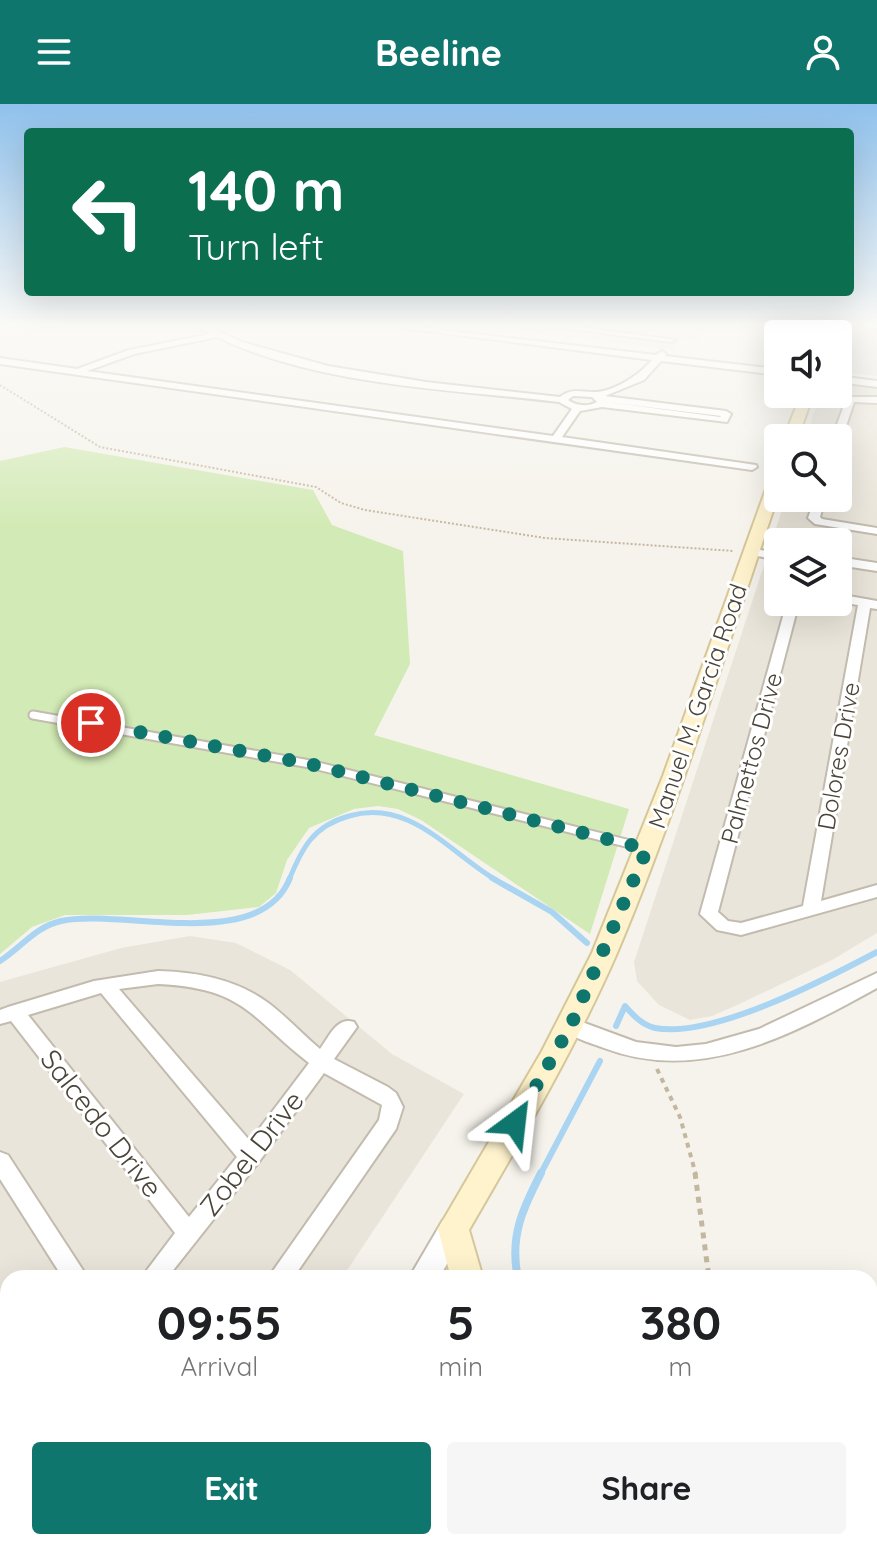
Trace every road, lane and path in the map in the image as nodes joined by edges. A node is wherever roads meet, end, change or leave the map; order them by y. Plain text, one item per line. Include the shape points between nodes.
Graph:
1 (15, 394) edge
2 (244, 394) edge
3 (538, 394) edge
4 (575, 394) edge
5 (585, 394) edge
6 (609, 394) edge
7 (563, 398) junction
8 (600, 399) junction
9 (877, 400) edge
10 (577, 408) junction
11 (841, 424) edge
12 (556, 439) junction
13 (752, 467) dead end
14 (765, 512) edge
15 (816, 512) edge
16 (877, 531) edge
17 (753, 547) junction
18 (764, 547) edge
19 (764, 551) edge
20 (852, 563) edge
21 (877, 567) edge
22 (871, 604) edge
23 (789, 616) edge
24 (33, 715) dead end
25 (647, 849) junction
26 (877, 891) edge
27 (811, 909) junction
28 (877, 980) edge
29 (105, 986) junction
30 (8, 1015) edge
31 (571, 1025) junction
32 (347, 1027) dead end
33 (646, 1052) junction
34 (321, 1061) junction
35 (250, 1157) junction
36 (0, 1161) edge
37 (453, 1229) junction
38 (188, 1233) junction
39 (71, 1270) edge
40 (159, 1270) edge
41 (286, 1270) edge
42 (428, 1270) edge
43 (465, 1270) edge
44 (708, 1270) edge

1 - 17 path via 100,447 316,487 365,510 545,538
2 - 12 street
3 - 7 street
4 - 7 street
5 - 8 street
6 - 8 street
7 - 10 street
8 - 8 street via 724,420 726,414
8 - 10 street
9 - 11 street via 848,402
10 - 12 street
12 - 13 street
14 - 17 main road, Manuel M. Garcia Road
15 - 16 street via 814,518 824,524
17 - 18 street
17 - 19 street
17 - 25 main road, Manuel M. Garcia Road
20 - 21 street
22 - 27 street, Dolores Drive
23 - 27 street, Palmettos Drive via 709,914 723,926 741,929
24 - 25 lane via 310,764
25 - 31 main road, Manuel M. Garcia Road
26 - 27 street
28 - 33 street via 780,1028 717,1049 681,1055
29 - 30 street
29 - 34 street via 163,975 210,982 254,1002
29 - 35 street
30 - 38 street, Salcedo Drive
31 - 33 street
31 - 37 main road, Manuel M. Garcia Road
32 - 34 street, Zobel Drive
33 - 44 path via 676,1098 699,1191
34 - 35 street, Zobel Drive
34 - 41 street via 376,1089 389,1099 393,1115
35 - 38 street, Zobel Drive
36 - 39 street
37 - 42 street
37 - 43 main road
38 - 40 street, Zobel Drive

